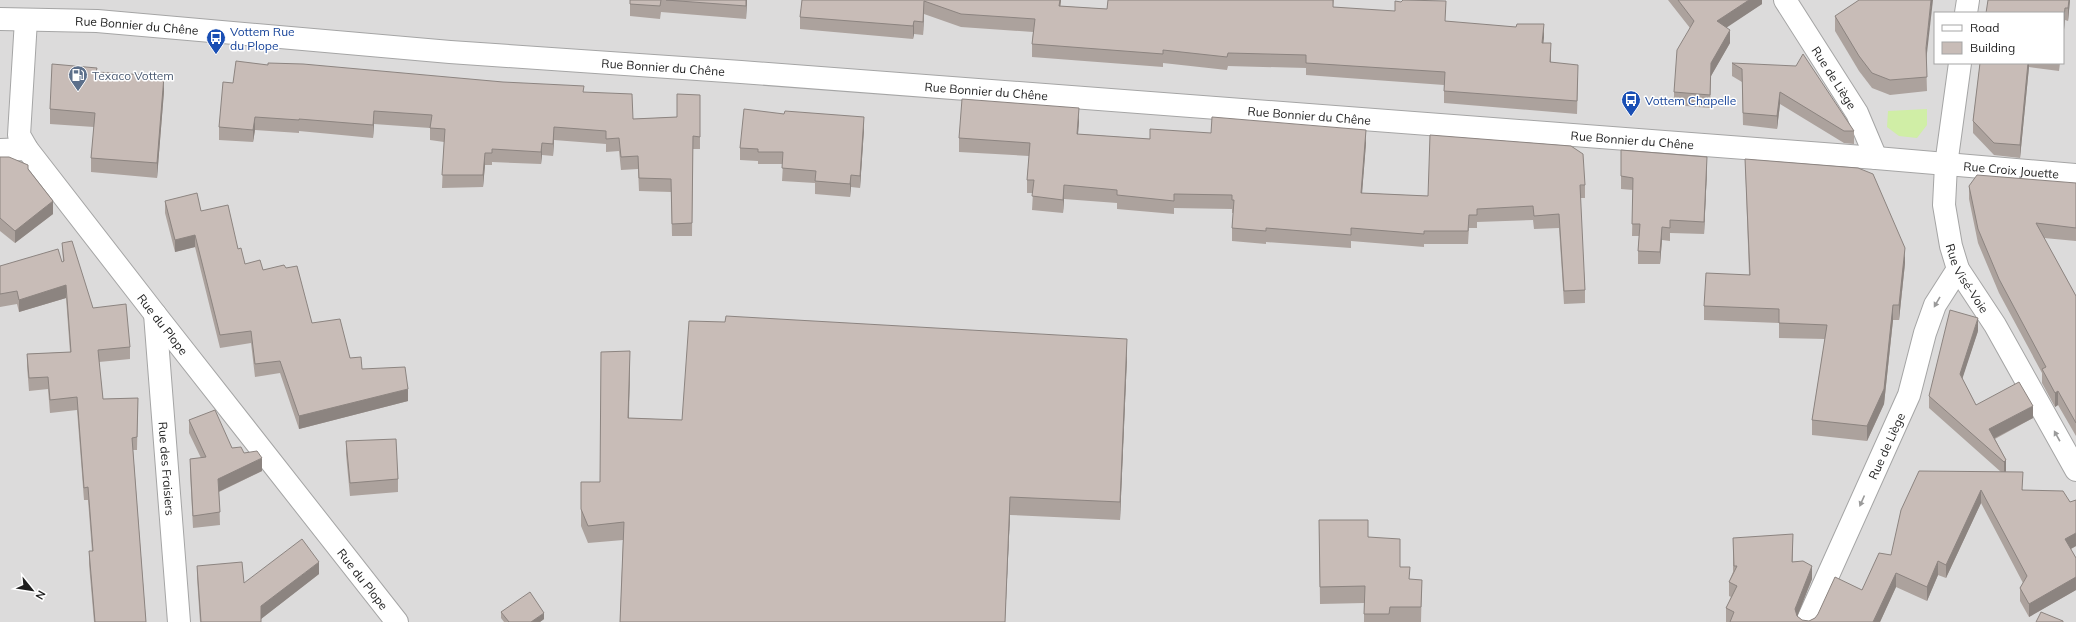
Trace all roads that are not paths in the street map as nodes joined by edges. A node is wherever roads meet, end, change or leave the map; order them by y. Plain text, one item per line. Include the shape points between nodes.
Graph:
1 (1786, 0) edge
2 (1968, 0) edge
3 (1966, 12) edge
4 (0, 18) edge
5 (26, 20) junction
6 (1960, 64) edge
7 (27, 149) junction
8 (0, 150) edge
9 (1876, 158) junction
10 (1946, 165) junction
11 (2076, 175) edge
12 (1958, 269) junction
13 (155, 314) junction
14 (2076, 470) edge
15 (179, 622) edge
16 (397, 622) edge
17 (1807, 622) edge

1 - 9 street, Rue de Liège via 1857,113
2 - 3 street
4 - 5 street
5 - 7 street, Rue du Plope via 20,135
5 - 9 street, Rue Bonnier du Chêne via 97,21 450,52
6 - 10 street, Rue Visé-Voie
7 - 8 street
7 - 13 street, Rue du Plope
9 - 10 street, Rue Bonnier du Chêne
10 - 11 street, Rue Croix Jouette
10 - 12 street, Rue Visé-Voie via 1944,205
14 -> 12 street, Rue Visé-Voie via 1995,325
12 -> 17 street, Rue de Liège via 1935,305 1909,395
13 - 15 street, Rue des Fraisiers
13 - 16 street, Rue du Plope

